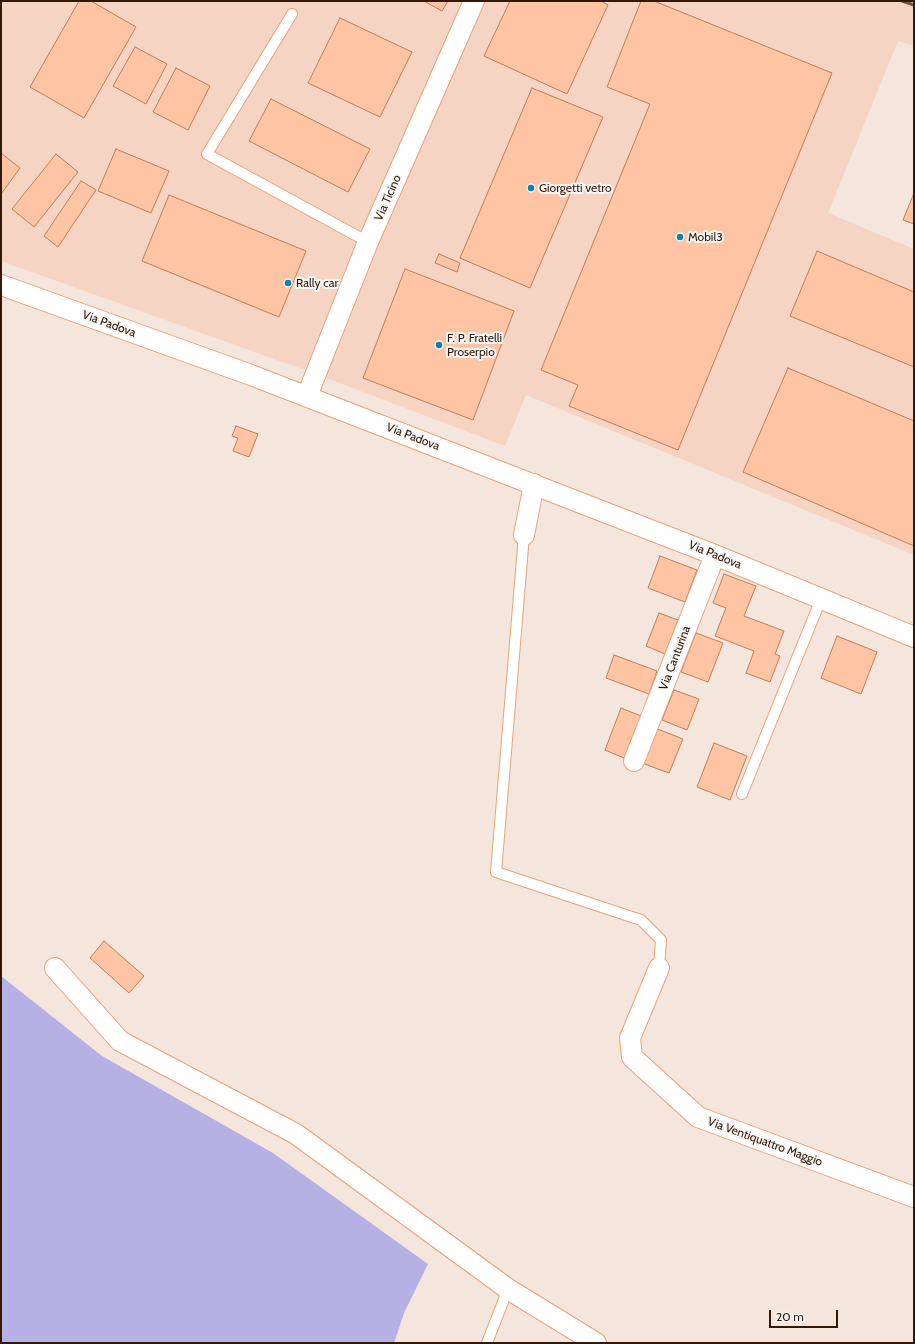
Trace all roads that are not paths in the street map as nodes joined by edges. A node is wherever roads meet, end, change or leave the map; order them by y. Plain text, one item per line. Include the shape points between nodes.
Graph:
1 (474, 1) edge
2 (292, 14) dead end
3 (368, 242) junction
4 (1, 286) edge
5 (307, 396) junction
6 (534, 484) junction
7 (524, 535) joint
8 (715, 555) junction
9 (821, 598) junction
10 (914, 637) edge
11 (634, 761) dead end
12 (742, 794) dead end
13 (55, 968) dead end
14 (659, 968) joint
15 (914, 1197) edge
16 (508, 1289) junction
17 (487, 1343) edge
18 (596, 1343) edge

1 - 3 street, Via Ticino
2 - 3 lane via 207,154
3 - 5 street, Via Ticino
4 - 5 street, Via Padova
5 - 6 street, Via Padova
6 - 7 street
6 - 8 street, Via Padova
7 - 14 lane via 496,872 641,920 661,940
8 - 9 street, Via Padova
8 - 11 street, Via Canturina
9 - 10 street, Via Padova
9 - 12 lane
13 - 16 street via 120,1041 296,1134
14 - 15 street, Via Ventiquattro Maggio via 630,1038 632,1057 698,1117
16 - 17 lane
16 - 18 street

